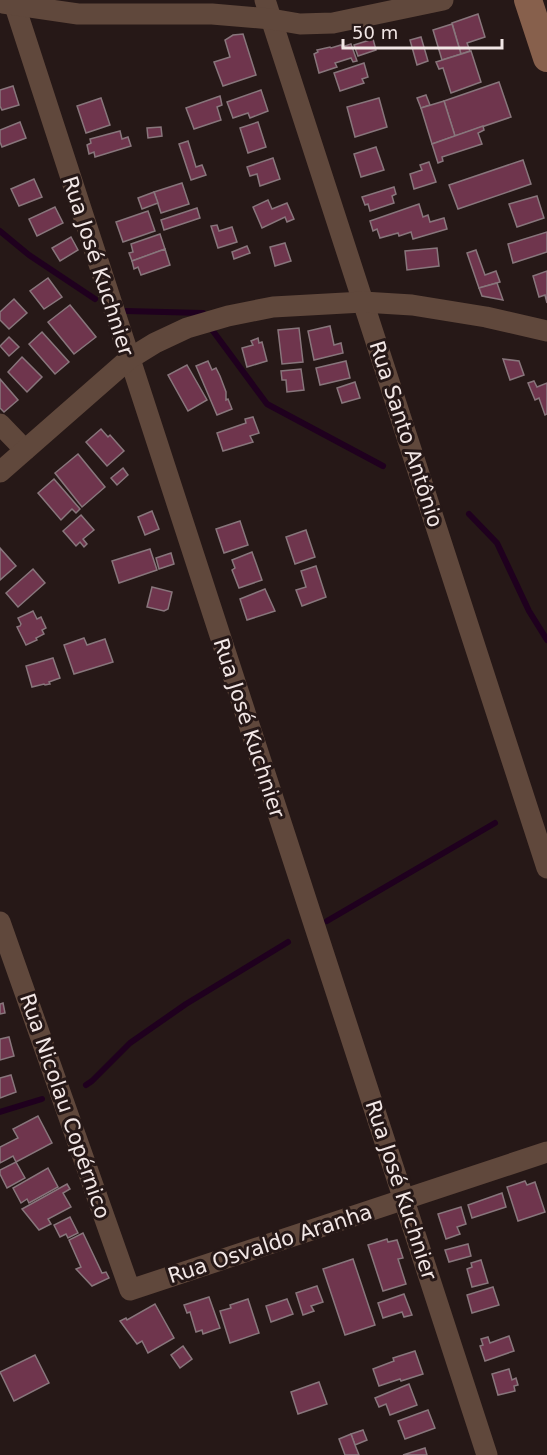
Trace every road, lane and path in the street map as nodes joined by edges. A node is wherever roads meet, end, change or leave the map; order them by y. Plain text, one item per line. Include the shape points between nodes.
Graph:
1 (443, 0) edge
2 (528, 0) edge
3 (9, 3) edge
4 (268, 10) edge
5 (547, 57) edge
6 (363, 302) junction
7 (547, 331) edge
8 (129, 359) junction
9 (0, 424) edge
10 (25, 450) junction
11 (0, 472) edge
12 (547, 868) edge
13 (0, 922) edge
14 (547, 1152) edge
15 (404, 1199) junction
16 (130, 1290) joint
17 (487, 1455) edge

1 - 4 street via 333,23 300,24
2 - 5 street
3 - 4 street via 78,14
3 - 8 street, Rua José Kuchnier
4 - 6 street, Rua Santo Antônio
6 - 7 street via 412,305
6 - 8 street via 273,307 228,316 187,328
6 - 12 street, Rua Santo Antônio
8 - 10 street
8 - 15 street, Rua José Kuchnier
9 - 10 street
10 - 11 street
13 - 16 street, Rua Nicolau Copérnico
14 - 15 street, Rua Osvaldo Aranha
15 - 16 street, Rua Osvaldo Aranha
15 - 17 street, Rua José Kuchnier

